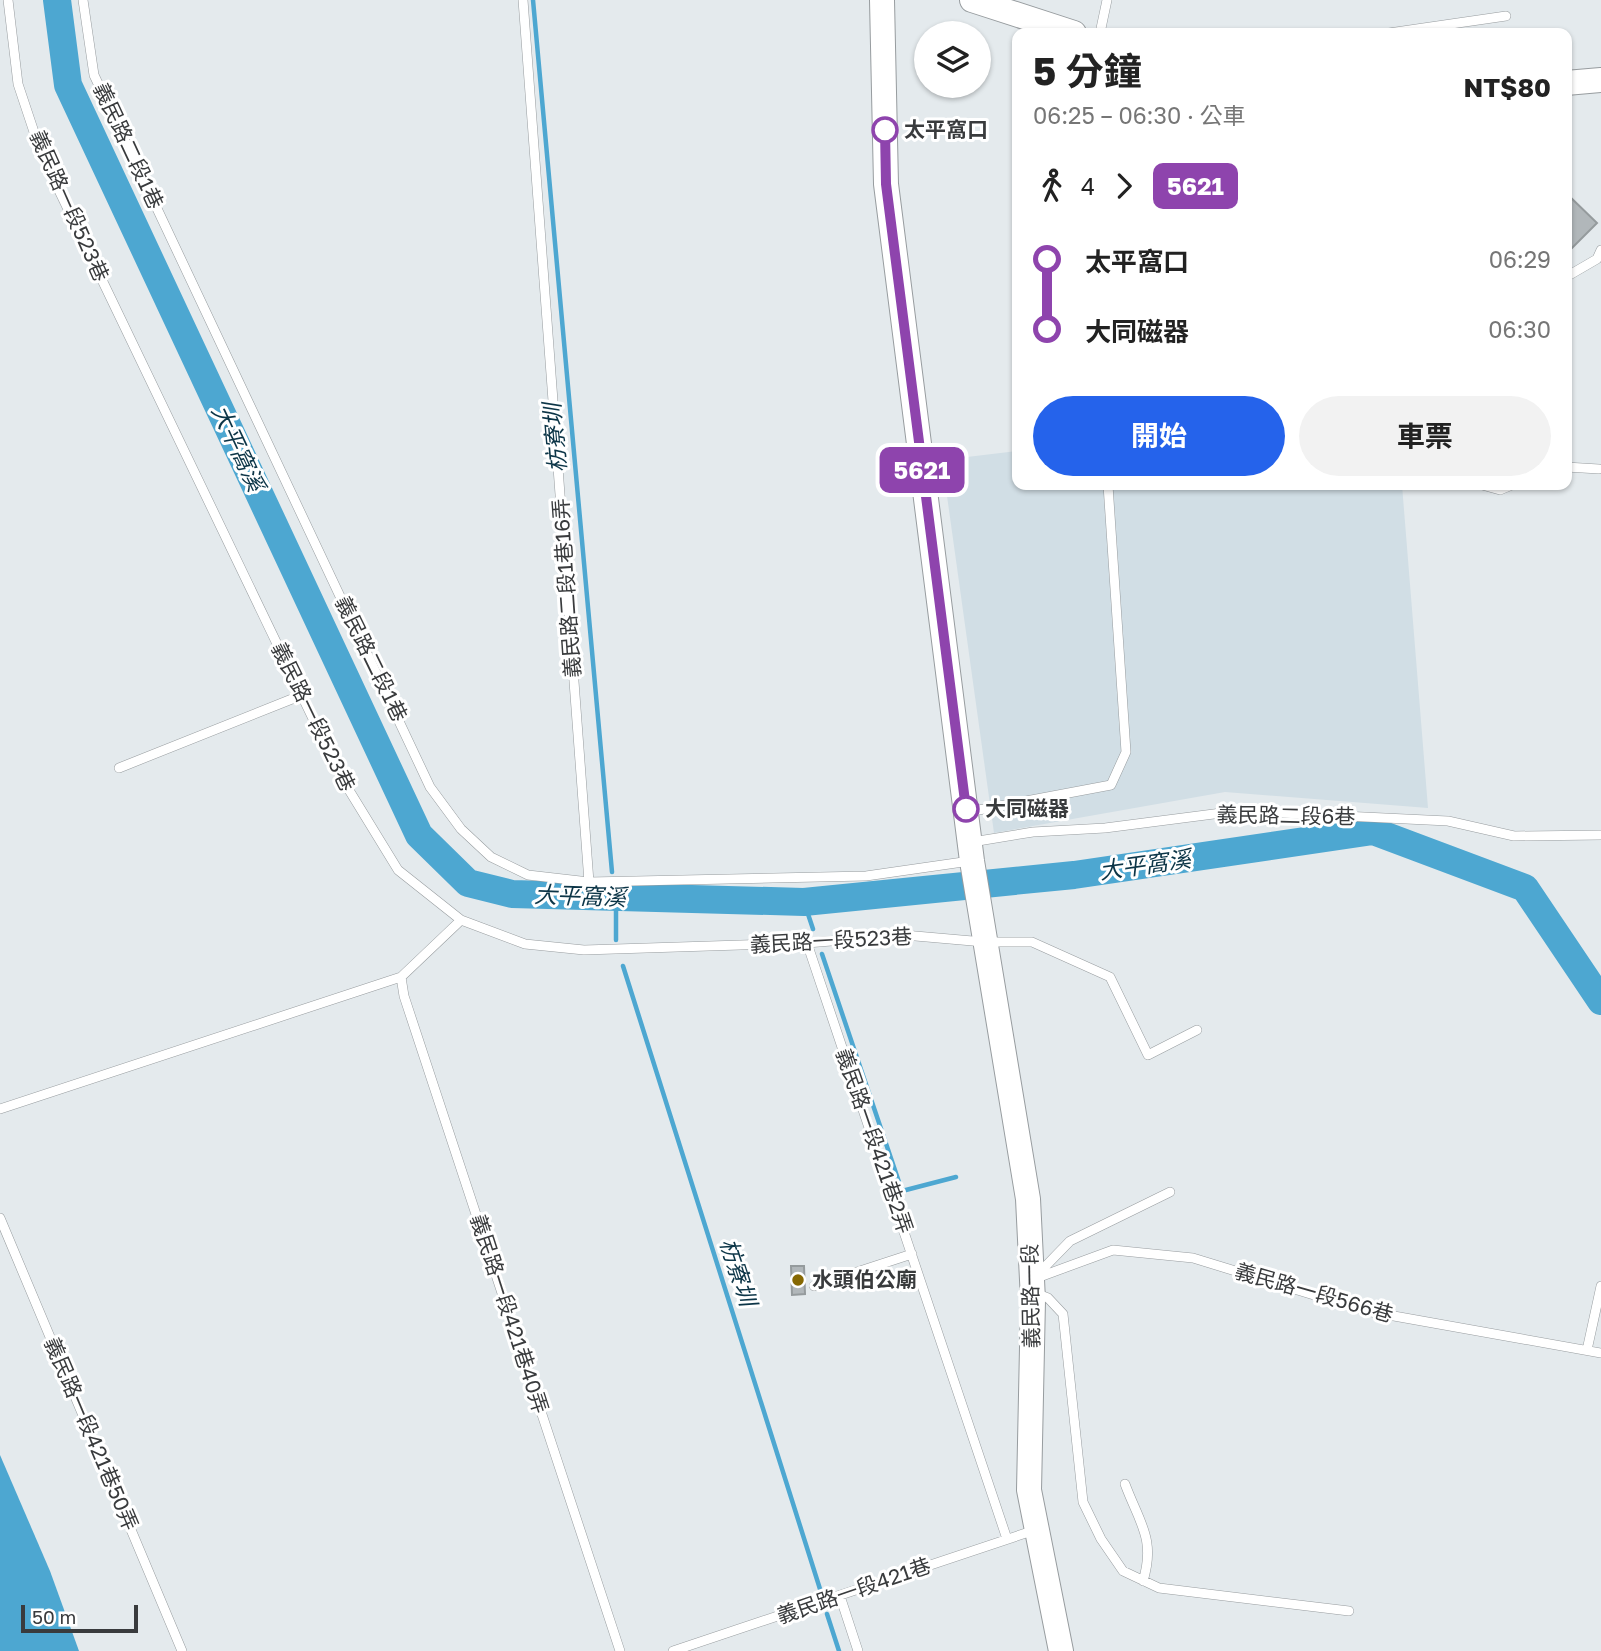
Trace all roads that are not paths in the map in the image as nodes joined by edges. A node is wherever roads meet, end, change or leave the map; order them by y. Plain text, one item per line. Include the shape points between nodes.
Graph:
1 (8, 0) edge
2 (83, 0) edge
3 (523, 0) edge
4 (882, 0) edge
5 (972, 0) edge
6 (1107, 0) edge
7 (1506, 16) dead end
8 (1059, 28) edge
9 (1101, 28) edge
10 (1423, 28) edge
11 (1601, 80) edge
12 (1572, 82) edge
13 (1601, 250) edge
14 (1572, 274) edge
15 (1572, 467) edge
16 (1599, 469) dead end
17 (1108, 490) edge
18 (302, 695) junction
19 (119, 768) dead end
20 (966, 813) junction
21 (1601, 835) edge
22 (971, 851) junction
23 (589, 882) junction
24 (461, 920) junction
25 (984, 942) junction
26 (807, 943) junction
27 (401, 977) junction
28 (1197, 1030) dead end
29 (0, 1109) edge
30 (1170, 1192) dead end
31 (0, 1218) edge
32 (912, 1254) junction
33 (814, 1286) dead end
34 (1032, 1286) junction
35 (1601, 1286) edge
36 (1587, 1350) junction
37 (1601, 1353) edge
38 (1125, 1484) dead end
39 (1035, 1530) junction
40 (1007, 1539) junction
41 (1143, 1581) junction
42 (840, 1596) junction
43 (1349, 1611) dead end
44 (181, 1651) edge
45 (620, 1651) edge
46 (673, 1651) edge
47 (858, 1651) edge
48 (1061, 1651) edge

1 - 18 lane, 義民路一段523巷 via 18,84 41,153
2 - 23 lane, 義民路二段1巷 via 94,75 430,787 461,829 491,857 528,876
3 - 23 lane, 義民路二段1巷16弄
4 - 20 street via 886,184
5 - 8 street
6 - 9 lane
7 - 10 lane
11 - 12 street
13 - 14 lane via 1597,259
15 - 16 lane
17 - 20 lane via 1126,752 1111,785
18 - 19 lane
18 - 24 lane, 義民路一段523巷 via 341,777 398,870
20 - 22 street
21 - 22 lane, 義民路二段6巷 via 1514,836 1448,821 1237,811 1033,832
22 - 23 lane, 義民路二段1巷 via 866,876
22 - 25 street, 義民路一段
24 - 26 lane, 義民路一段523巷 via 524,944 584,950
24 - 27 lane
25 - 26 lane, 義民路一段523巷 via 904,935
25 - 28 lane, 義民路一段523巷 via 1032,942 1110,977 1148,1055
25 - 34 street, 義民路一段 via 1028,1199
26 - 32 lane, 義民路一段421巷2弄
27 - 29 lane
27 - 45 lane, 義民路一段421巷40弄
30 - 34 lane via 1070,1241
31 - 44 lane, 義民路一段421巷50弄
32 - 33 lane
32 - 40 lane, 義民路一段421巷2弄
34 - 36 lane, 義民路一段566巷 via 1114,1250 1193,1258 1366,1311
34 - 39 street, 義民路一段 via 1029,1490
34 - 41 lane via 1063,1314 1083,1502 1123,1571
35 - 36 lane
36 - 37 lane, 義民路一段566巷
38 - 41 lane via 1150,1543
39 - 40 lane, 義民路一段421巷
39 - 48 street, 義民路一段
40 - 42 lane, 義民路一段421巷
41 - 43 lane via 1159,1588
42 - 46 lane, 義民路一段421巷
42 - 47 lane

